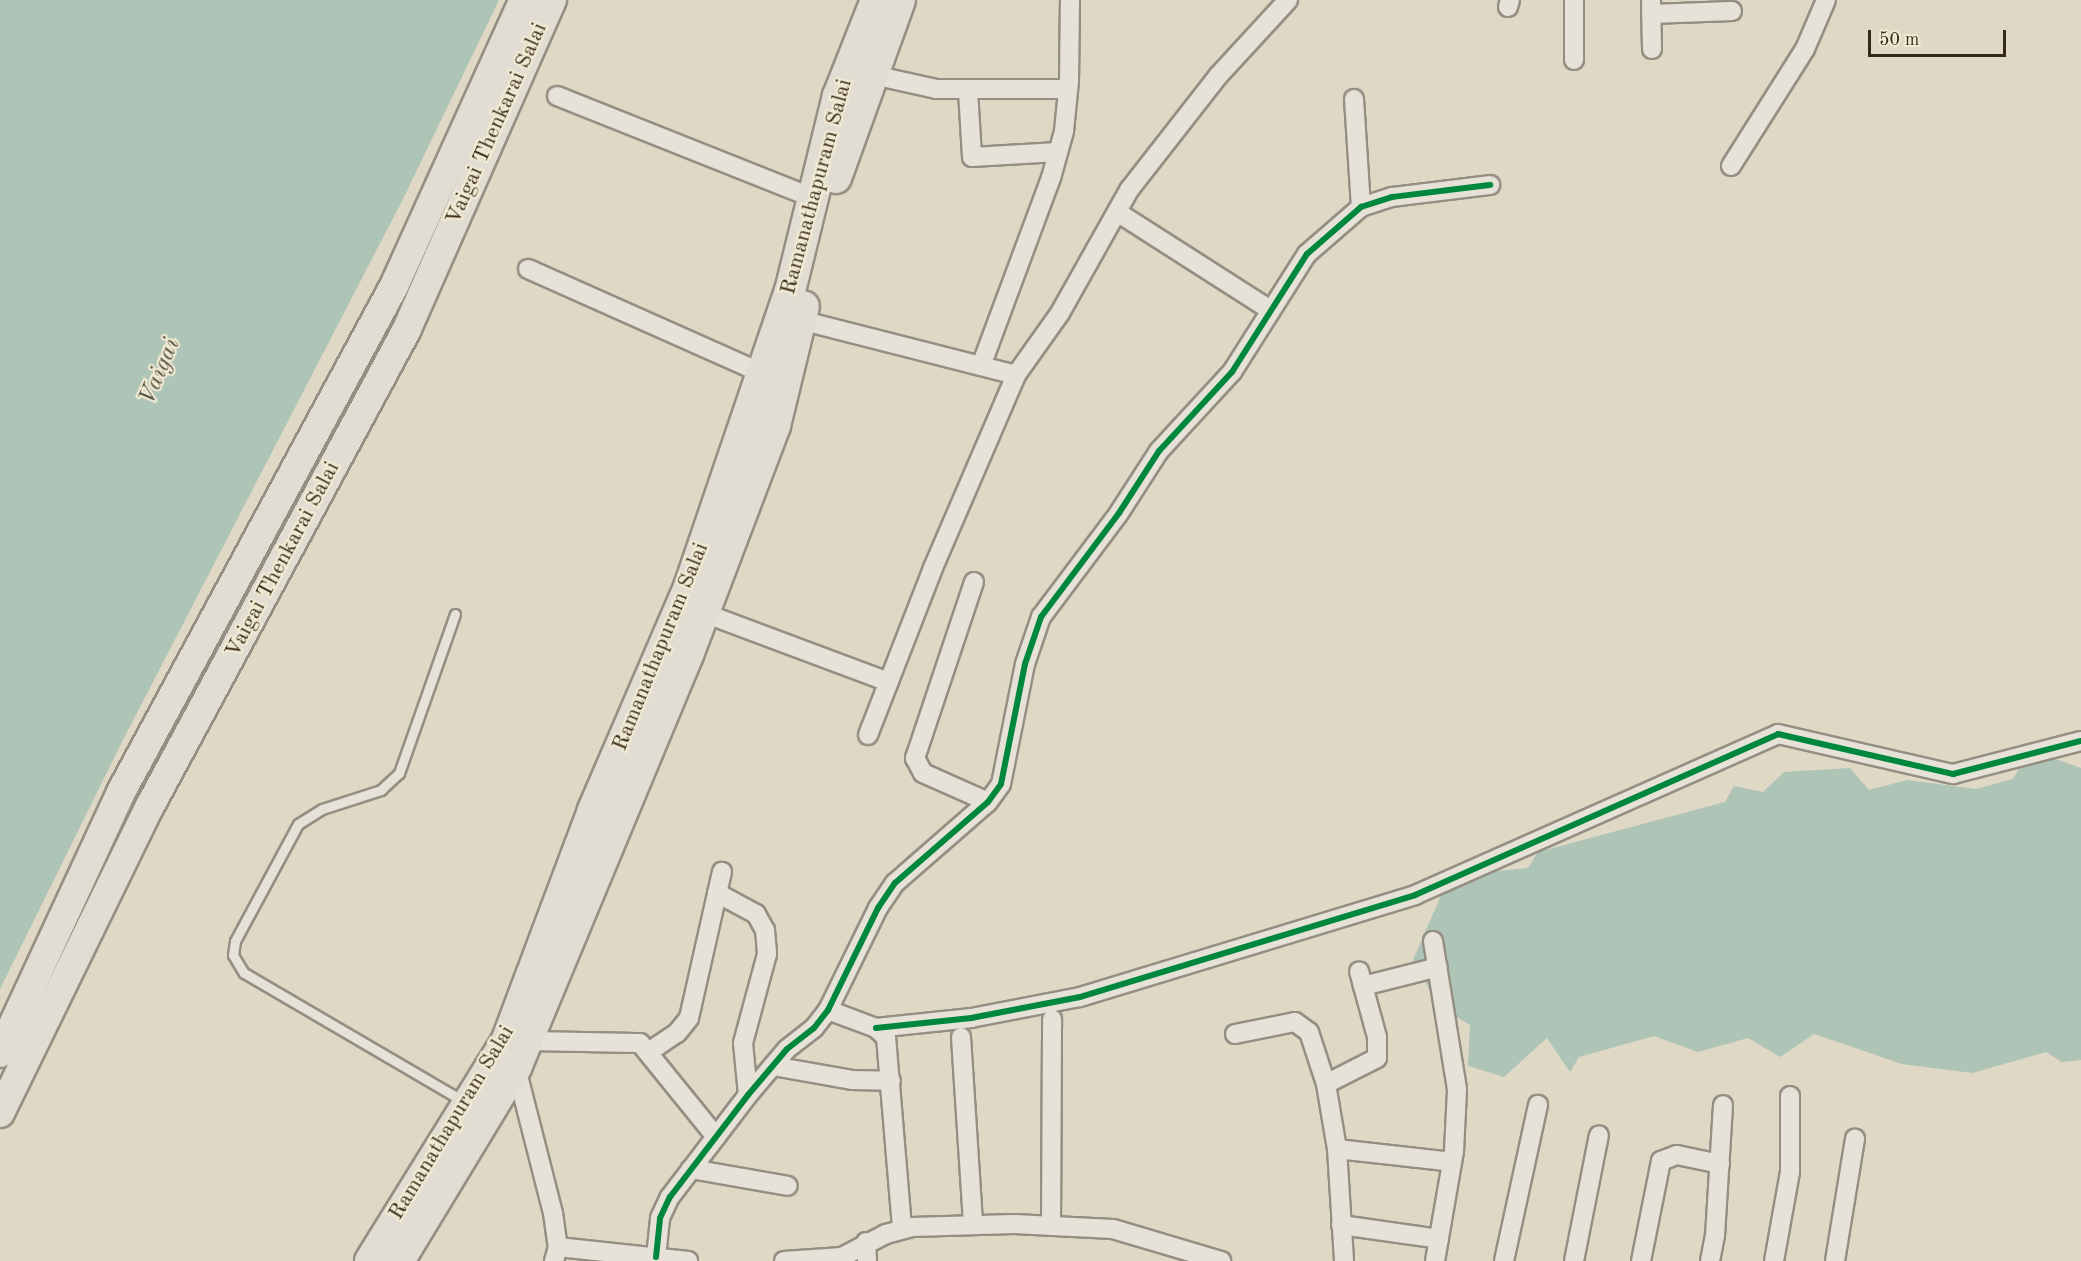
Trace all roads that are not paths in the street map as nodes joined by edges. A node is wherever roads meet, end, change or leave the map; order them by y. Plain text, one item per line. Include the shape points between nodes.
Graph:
1 (524, 0) edge
2 (552, 0) edge
3 (876, 0) edge
4 (900, 0) edge
5 (1070, 0) edge
6 (1288, 0) edge
7 (1574, 0) edge
8 (1826, 0) edge
9 (1651, 7) edge
10 (1732, 11) dead end
11 (1652, 49) dead end
12 (1574, 60) dead end
13 (873, 75) junction
14 (1068, 89) junction
15 (968, 91) junction
16 (557, 96) dead end
17 (1354, 99) dead end
18 (1058, 152) junction
19 (1731, 166) dead end
20 (1490, 185) dead end
21 (813, 198) junction
22 (1361, 207) junction
23 (1117, 212) junction
24 (528, 268) dead end
25 (1270, 310) junction
26 (800, 320) junction
27 (981, 366) junction
28 (762, 373) junction
29 (1016, 375) junction
30 (974, 582) dead end
31 (704, 613) junction
32 (455, 614) dead end
33 (889, 682) junction
34 (868, 735) dead end
35 (2081, 741) edge
36 (988, 802) junction
37 (722, 872) dead end
38 (717, 893) junction
39 (1433, 941) dead end
40 (1438, 967) junction
41 (828, 1010) junction
42 (1052, 1019) dead end
43 (876, 1028) junction
44 (1235, 1034) dead end
45 (962, 1037) dead end
46 (650, 1051) junction
47 (0, 1053) edge
48 (521, 1054) junction
49 (773, 1066) junction
50 (891, 1081) junction
51 (1326, 1084) junction
52 (748, 1095) junction
53 (1790, 1096) dead end
54 (1538, 1105) dead end
55 (1723, 1105) dead end
56 (478, 1110) junction
57 (0, 1113) edge
58 (1599, 1136) dead end
59 (716, 1137) junction
60 (1855, 1139) dead end
61 (1337, 1149) junction
62 (1452, 1162) junction
63 (1720, 1164) junction
64 (692, 1169) junction
65 (788, 1186) dead end
66 (973, 1225) junction
67 (1341, 1225) junction
68 (1051, 1226) junction
69 (902, 1229) junction
70 (1438, 1239) junction
71 (866, 1242) junction
72 (556, 1254) edge
73 (656, 1257) junction
74 (370, 1261) edge
75 (399, 1261) edge
76 (685, 1261) edge
77 (784, 1261) edge
78 (867, 1261) edge
79 (1221, 1261) edge
80 (1344, 1261) edge
81 (1435, 1261) edge
82 (1504, 1261) edge
83 (1574, 1261) edge
84 (1641, 1261) edge
85 (1710, 1261) edge
86 (1774, 1261) edge
87 (1835, 1261) edge

1 - 47 main road, Vaigai Thenkarai Salai via 394,286 121,792
2 - 57 main road, Vaigai Thenkarai Salai via 406,331 150,806
3 - 21 highway, Ramanathapuram Salai via 838,96
4 - 13 highway, Ramanathapuram Salai
5 - 14 street
6 - 23 street via 1220,75 1129,190
7 - 12 street
8 - 19 street via 1805,49
9 - 10 street
9 - 11 street
13 - 15 street via 936,89
13 - 26 highway, Ramanathapuram Salai via 828,202
14 - 15 street
14 - 18 street
15 - 18 street via 972,157
16 - 21 street
17 - 22 street
18 - 27 street
20 - 22 street via 1392,197
21 - 28 highway, Ramanathapuram Salai via 790,291
22 - 25 street via 1307,254
23 - 25 street
23 - 29 street via 1060,314
24 - 28 street
25 - 36 street via 1232,372 1159,451 1119,513 1041,617 1025,664 1009,760 1001,784
26 - 27 street
26 - 31 highway, Ramanathapuram Salai via 775,426
27 - 29 street
28 - 56 highway, Ramanathapuram Salai via 689,587 593,810
29 - 33 street
30 - 36 street via 915,758 923,773
31 - 33 street
31 - 48 highway, Ramanathapuram Salai
32 - 56 lane via 399,774 381,790 322,809 298,824 235,942 233,955 244,973
33 - 34 street
35 - 43 street via 1953,774 1778,734 1415,895 1080,997 971,1018
36 - 41 street via 895,883 878,908
37 - 38 street
38 - 46 street via 689,1018 677,1033
38 - 52 street via 756,914 765,930 767,954 743,1044
39 - 40 street
40 - 51 street via 1361,979 1377,1037 1377,1058
40 - 62 street via 1457,1090
41 - 43 street
41 - 49 street
42 - 68 street
43 - 50 street via 886,1037
44 - 51 street via 1301,1023 1309,1032
45 - 66 street
46 - 48 street via 630,1040
46 - 59 street
48 - 56 highway, Ramanathapuram Salai
48 - 72 street
49 - 50 street via 852,1080
49 - 52 street
50 - 69 street
51 - 61 street
52 - 59 street
53 - 86 street via 1790,1172
54 - 82 street
55 - 63 street
56 - 74 highway, Ramanathapuram Salai
56 - 75 highway, Ramanathapuram Salai
58 - 83 street
59 - 64 street
60 - 87 street
61 - 62 street
61 - 67 street
62 - 70 street
63 - 84 street via 1677,1155 1660,1161
63 - 85 street
64 - 65 street
64 - 73 street via 660,1218
66 - 68 street
66 - 69 street
67 - 70 street
67 - 80 street
68 - 79 street via 1113,1229
69 - 71 street
70 - 81 street
71 - 77 street via 842,1257
71 - 78 street
72 - 73 street
73 - 76 street

